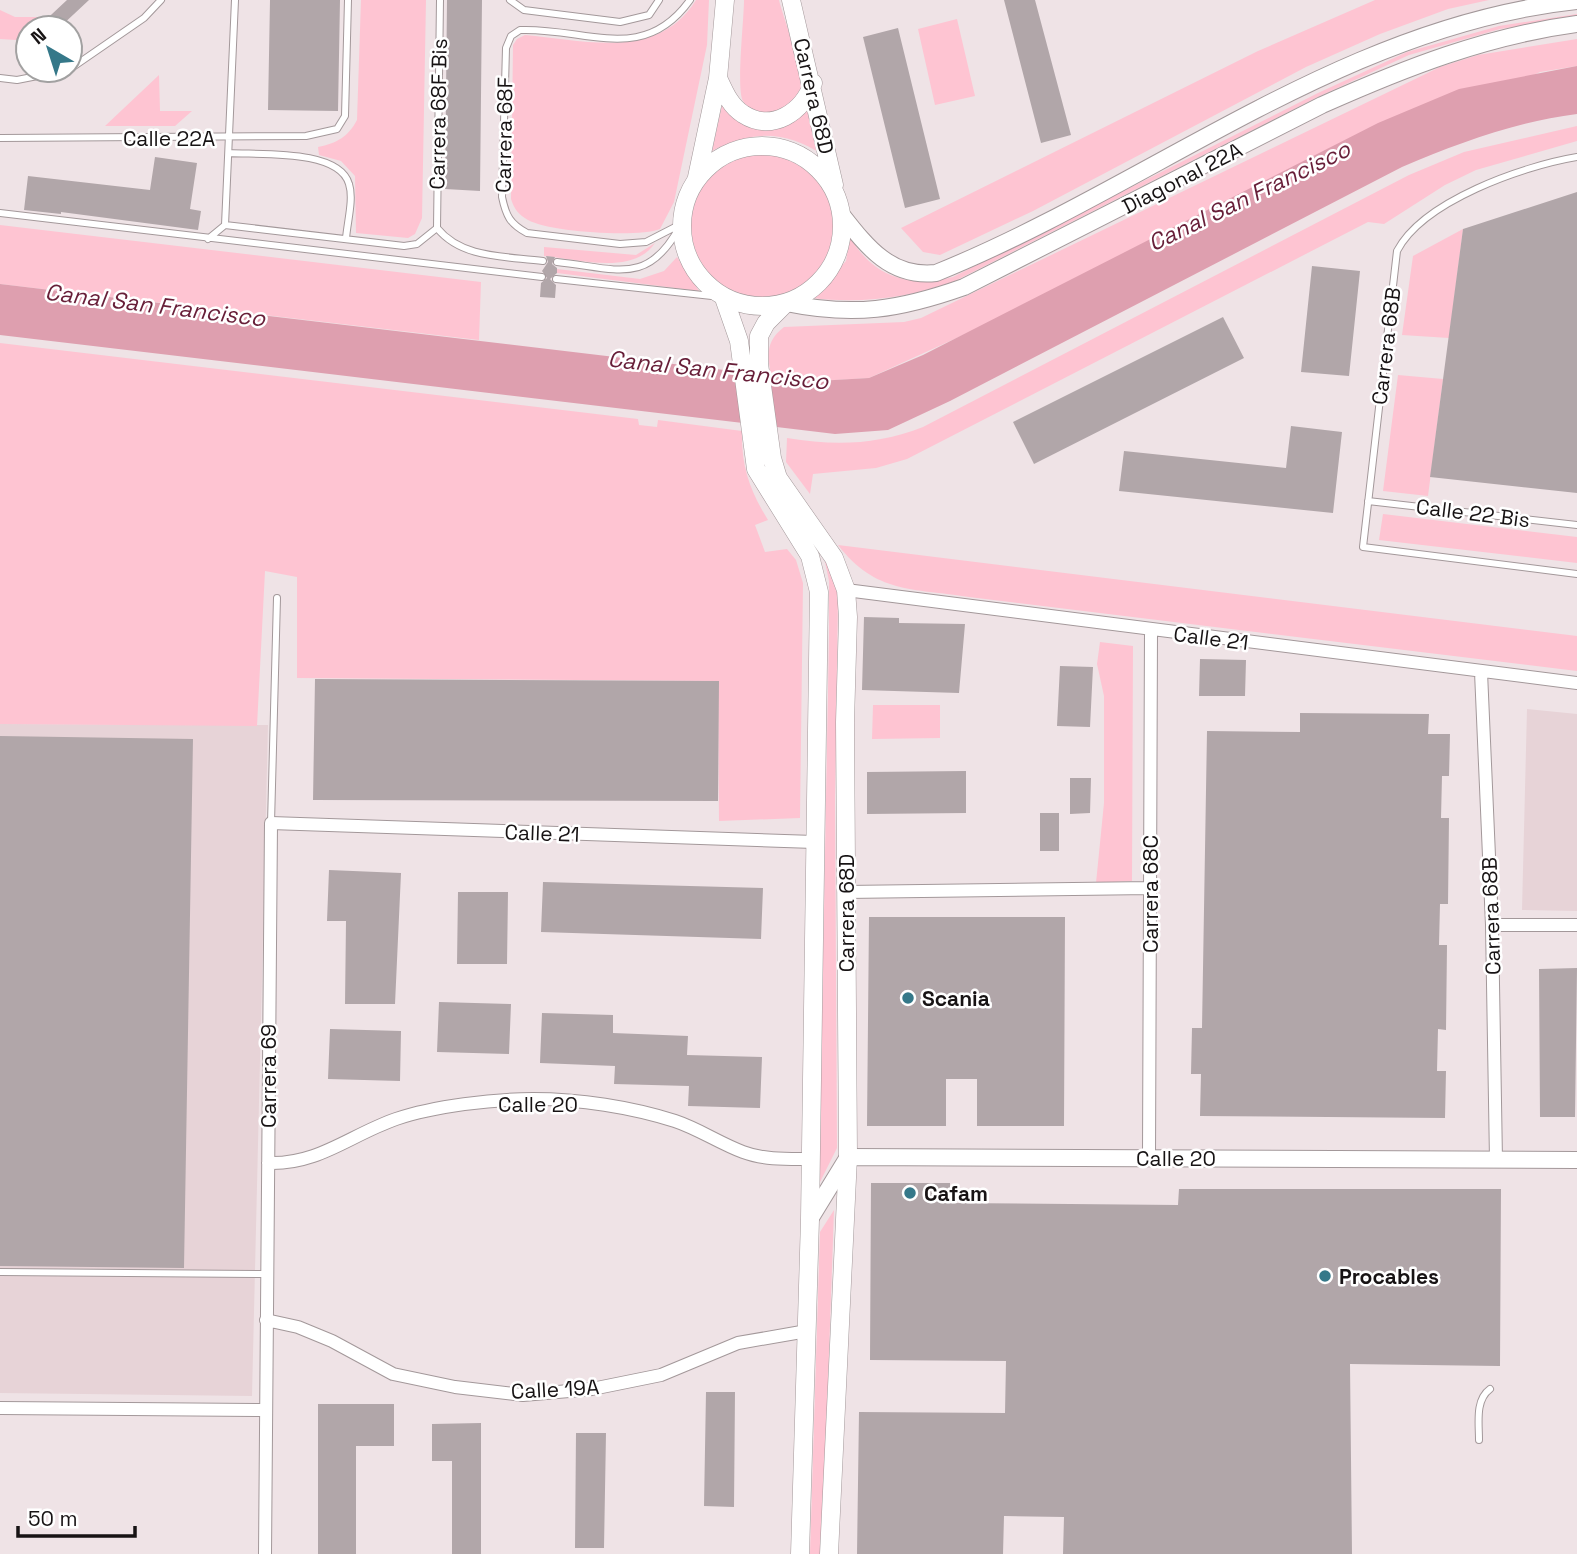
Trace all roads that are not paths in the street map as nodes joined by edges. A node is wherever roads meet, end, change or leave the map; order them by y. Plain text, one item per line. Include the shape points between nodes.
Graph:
1 (161, 0) edge
2 (235, 0) edge
3 (348, 0) edge
4 (440, 0) edge
5 (510, 0) edge
6 (690, 0) edge
7 (724, 0) edge
8 (791, 0) edge
9 (1577, 1) edge
10 (659, 2) edge
11 (1577, 24) edge
12 (84, 59) edge
13 (718, 78) junction
14 (813, 83) junction
15 (0, 138) edge
16 (230, 138) junction
17 (229, 153) junction
18 (1577, 157) edge
19 (697, 177) junction
20 (836, 191) junction
21 (0, 213) edge
22 (842, 215) junction
23 (225, 225) junction
24 (681, 225) junction
25 (437, 228) junction
26 (208, 239) junction
27 (346, 239) junction
28 (543, 261) dead end
29 (557, 262) dead end
30 (542, 278) dead end
31 (556, 279) dead end
32 (724, 298) junction
33 (786, 303) junction
34 (751, 365) junction
35 (759, 438) junction
36 (1368, 501) junction
37 (1577, 525) edge
38 (1577, 574) edge
39 (846, 590) junction
40 (277, 598) dead end
41 (1151, 630) junction
42 (1481, 672) junction
43 (1577, 683) edge
44 (271, 823) junction
45 (814, 842) junction
46 (1150, 888) junction
47 (846, 892) junction
48 (1492, 925) junction
49 (1577, 925) edge
50 (848, 1157) junction
51 (1149, 1158) junction
52 (811, 1159) junction
53 (1496, 1160) junction
54 (1577, 1160) edge
55 (268, 1163) junction
56 (810, 1219) junction
57 (0, 1272) edge
58 (266, 1274) junction
59 (266, 1320) junction
60 (807, 1331) junction
61 (1490, 1389) dead end
62 (0, 1408) edge
63 (265, 1410) junction
64 (1479, 1440) dead end
65 (265, 1554) edge
66 (800, 1554) edge
67 (830, 1554) edge

1 - 12 lane via 135,25
2 - 16 lane
3 - 16 lane, Calle 22A via 345,116 337,129 306,136
4 - 25 lane, Carrera 68F Bis
5 - 10 lane via 524,10 620,22 649,15
6 - 24 lane, Carrera 68F via 667,25 629,40 520,30 510,36 506,48 502,197 513,226 527,233 620,244 646,242
7 - 13 main road
8 - 14 main road, Carrera 68D
9 - 22 street, Diagonal 22A via 1467,22 1364,59 936,274 893,267 870,249
11 - 33 street, Diagonal 22A via 1499,37 1382,78 964,287 922,302 871,312
13 - 14 main road via 732,104 743,114 764,121 799,109
13 - 19 main road
14 - 20 main road, Carrera 68D
15 - 16 lane, Calle 22A
16 - 17 lane
17 - 23 lane
17 - 27 lane via 323,160 341,167 350,186
18 - 36 lane, Carrera 68B via 1513,175 1439,207 1405,235 1397,251
19 - 20 main road via 714,160 736,149 783,147 805,157
19 - 24 main road via 685,200
20 - 22 main road
21 - 26 lane
22 - 33 main road via 837,256 827,274 812,289
23 - 26 lane
23 - 27 lane
24 - 29 lane via 670,246 646,267 625,270
24 - 32 main road via 691,265
25 - 27 lane via 418,244 404,246
25 - 28 lane via 448,242 470,251
26 - 30 lane
31 - 32 lane
32 - 33 main road via 755,306
32 - 34 main road, Carrera 68D
33 - 34 main road, Carrera 68D via 762,330
34 - 35 main road, Carrera 68D
35 - 39 main road, Carrera 68D via 778,478 834,558
35 - 45 main road, Carrera 68D via 762,482 810,556 819,592
36 - 37 lane, Calle 22 Bis
36 - 38 lane, Carrera 68B via 1363,547
39 - 41 street, Calle 21
39 - 47 main road, Carrera 68D
40 - 44 lane, Carrera 69
41 - 42 street, Calle 21
41 - 46 street, Carrera 68C
42 - 43 street, Calle 21
42 - 48 street, Carrera 68B
44 - 45 street, Calle 21
44 - 55 street, Carrera 69
45 - 52 main road, Carrera 68D
46 - 47 street
46 - 51 street, Carrera 68C
47 - 50 main road, Carrera 68D
48 - 49 street
48 - 53 street, Carrera 68B
50 - 51 street, Calle 20
50 - 56 street
50 - 67 main road, Carrera 68D
51 - 53 street, Calle 20
52 - 55 street, Calle 20 via 743,1152 674,1121 607,1106 533,1099 398,1118 316,1157 291,1164
52 - 56 main road, Carrera 68D
53 - 54 street, Calle 20
55 - 58 street, Carrera 69
56 - 60 main road, Carrera 68D
57 - 58 lane
58 - 59 street, Carrera 69
59 - 60 street, Calle 19A via 332,1341 393,1374 523,1395 592,1389 661,1375 738,1343
59 - 63 street, Carrera 69
60 - 66 main road, Carrera 68D
61 - 64 lane via 1480,1406
62 - 63 street
63 - 65 street, Carrera 69

